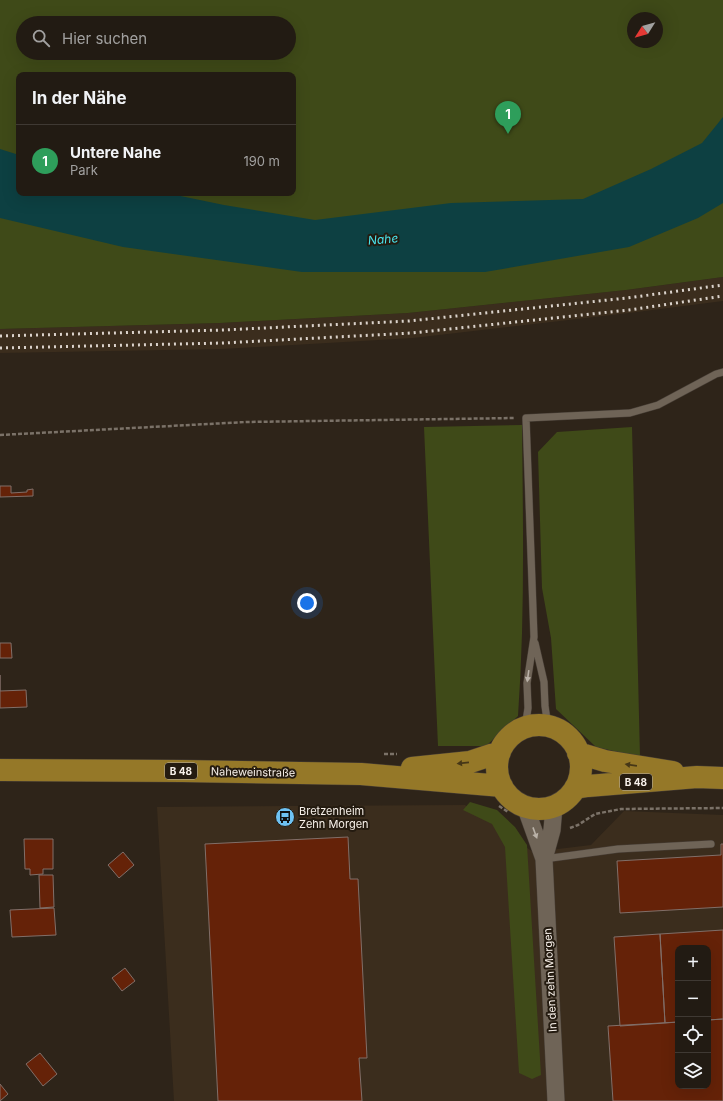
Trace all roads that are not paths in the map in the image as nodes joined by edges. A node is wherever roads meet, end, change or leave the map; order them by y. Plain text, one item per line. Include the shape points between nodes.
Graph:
1 (723, 372) edge
2 (534, 637) junction
3 (548, 727) junction
4 (525, 728) junction
5 (500, 752) junction
6 (578, 753) junction
7 (0, 770) edge
8 (361, 774) junction
9 (697, 777) junction
10 (723, 778) edge
11 (576, 788) junction
12 (497, 794) junction
13 (554, 806) junction
14 (518, 810) junction
15 (711, 844) dead end
16 (544, 859) junction
17 (556, 1101) edge

1 - 2 lane via 658,405 630,413 526,418
2 - 3 lane via 544,682
2 -> 4 lane via 527,683 528,708
3 - 4 main road
3 - 6 main road via 567,736
4 - 5 main road via 514,734
5 -> 8 main road, Naheweinstraße / B 48 via 470,762
5 - 12 main road
9 -> 6 main road, B 48 via 605,761
6 - 11 main road via 581,771
7 - 8 main road, Naheweinstraße / B 48
8 - 12 main road, Naheweinstraße / B 48
9 - 10 main road, B 48
9 - 11 main road, B 48
11 - 13 main road via 570,796
12 - 14 main road via 508,795
13 - 14 main road
13 - 16 street, In den zehn Morgen via 552,830
14 -> 16 street, In den zehn Morgen
15 - 16 lane via 618,849
16 - 17 street, In den zehn Morgen

